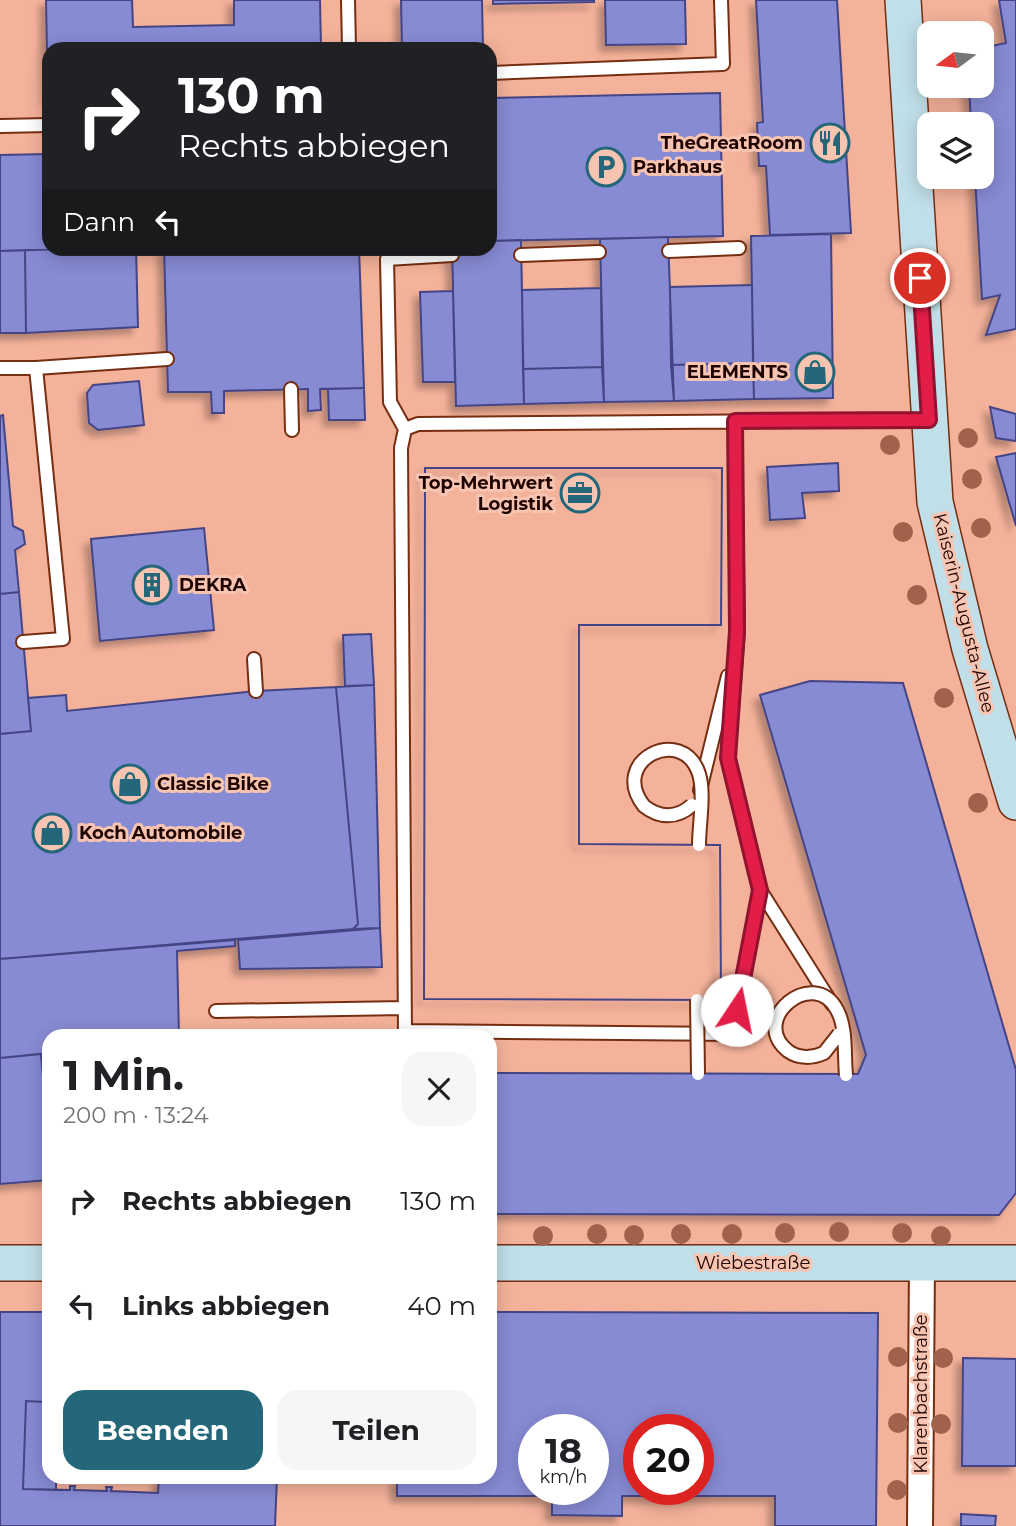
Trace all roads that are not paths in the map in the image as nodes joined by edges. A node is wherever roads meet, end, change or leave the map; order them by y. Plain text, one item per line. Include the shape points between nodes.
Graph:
1 (348, 0) edge
2 (721, 0) edge
3 (903, 0) edge
4 (349, 42) edge
5 (497, 73) edge
6 (42, 125) edge
7 (0, 126) edge
8 (739, 248) dead end
9 (669, 251) dead end
10 (599, 252) dead end
11 (521, 255) dead end
12 (436, 256) edge
13 (167, 359) dead end
14 (0, 368) edge
15 (36, 368) junction
16 (291, 389) dead end
17 (929, 420) junction
18 (735, 421) junction
19 (405, 429) junction
20 (292, 430) dead end
21 (737, 631) junction
22 (23, 642) dead end
23 (254, 659) dead end
24 (256, 691) dead end
25 (1016, 803) edge
26 (698, 845) dead end
27 (760, 890) junction
28 (697, 1000) dead end
29 (405, 1008) junction
30 (216, 1011) dead end
31 (405, 1029) edge
32 (497, 1034) edge
33 (698, 1074) dead end
34 (846, 1074) dead end
35 (0, 1263) edge
36 (42, 1263) edge
37 (497, 1263) edge
38 (922, 1263) junction
39 (1016, 1263) edge
40 (920, 1526) edge

1 - 4 lane
2 - 5 lane via 723,64
3 - 17 main road, Kaiserin-Augusta-Allee
6 - 7 lane
8 - 9 lane
10 - 11 lane
12 - 19 lane via 387,259 390,402
13 - 15 lane
14 - 15 lane
15 - 22 lane via 63,639
16 - 20 lane
17 - 18 lane
17 - 25 main road, Kaiserin-Augusta-Allee via 935,502 951,576
18 - 19 lane via 418,424
18 - 21 lane
19 - 29 lane via 401,448
21 - 26 lane, bridge via 704,781 692,805 666,816 644,806 634,786 636,771 644,758 670,750 694,763 700,779
21 - 27 lane via 728,758
23 - 24 lane
27 - 32 lane via 733,1034
27 - 34 lane, bridge via 837,1011 839,1034 824,1053 804,1057 786,1049 778,1037 776,1023 783,1005 798,995 826,999 836,1008 842,1023
28 - 33 lane, bridge
29 - 30 lane
29 - 31 lane
35 - 36 main road
37 - 38 main road, Wiebestraße
38 - 39 main road, Wiebestraße
38 - 40 street, Klarenbachstraße

